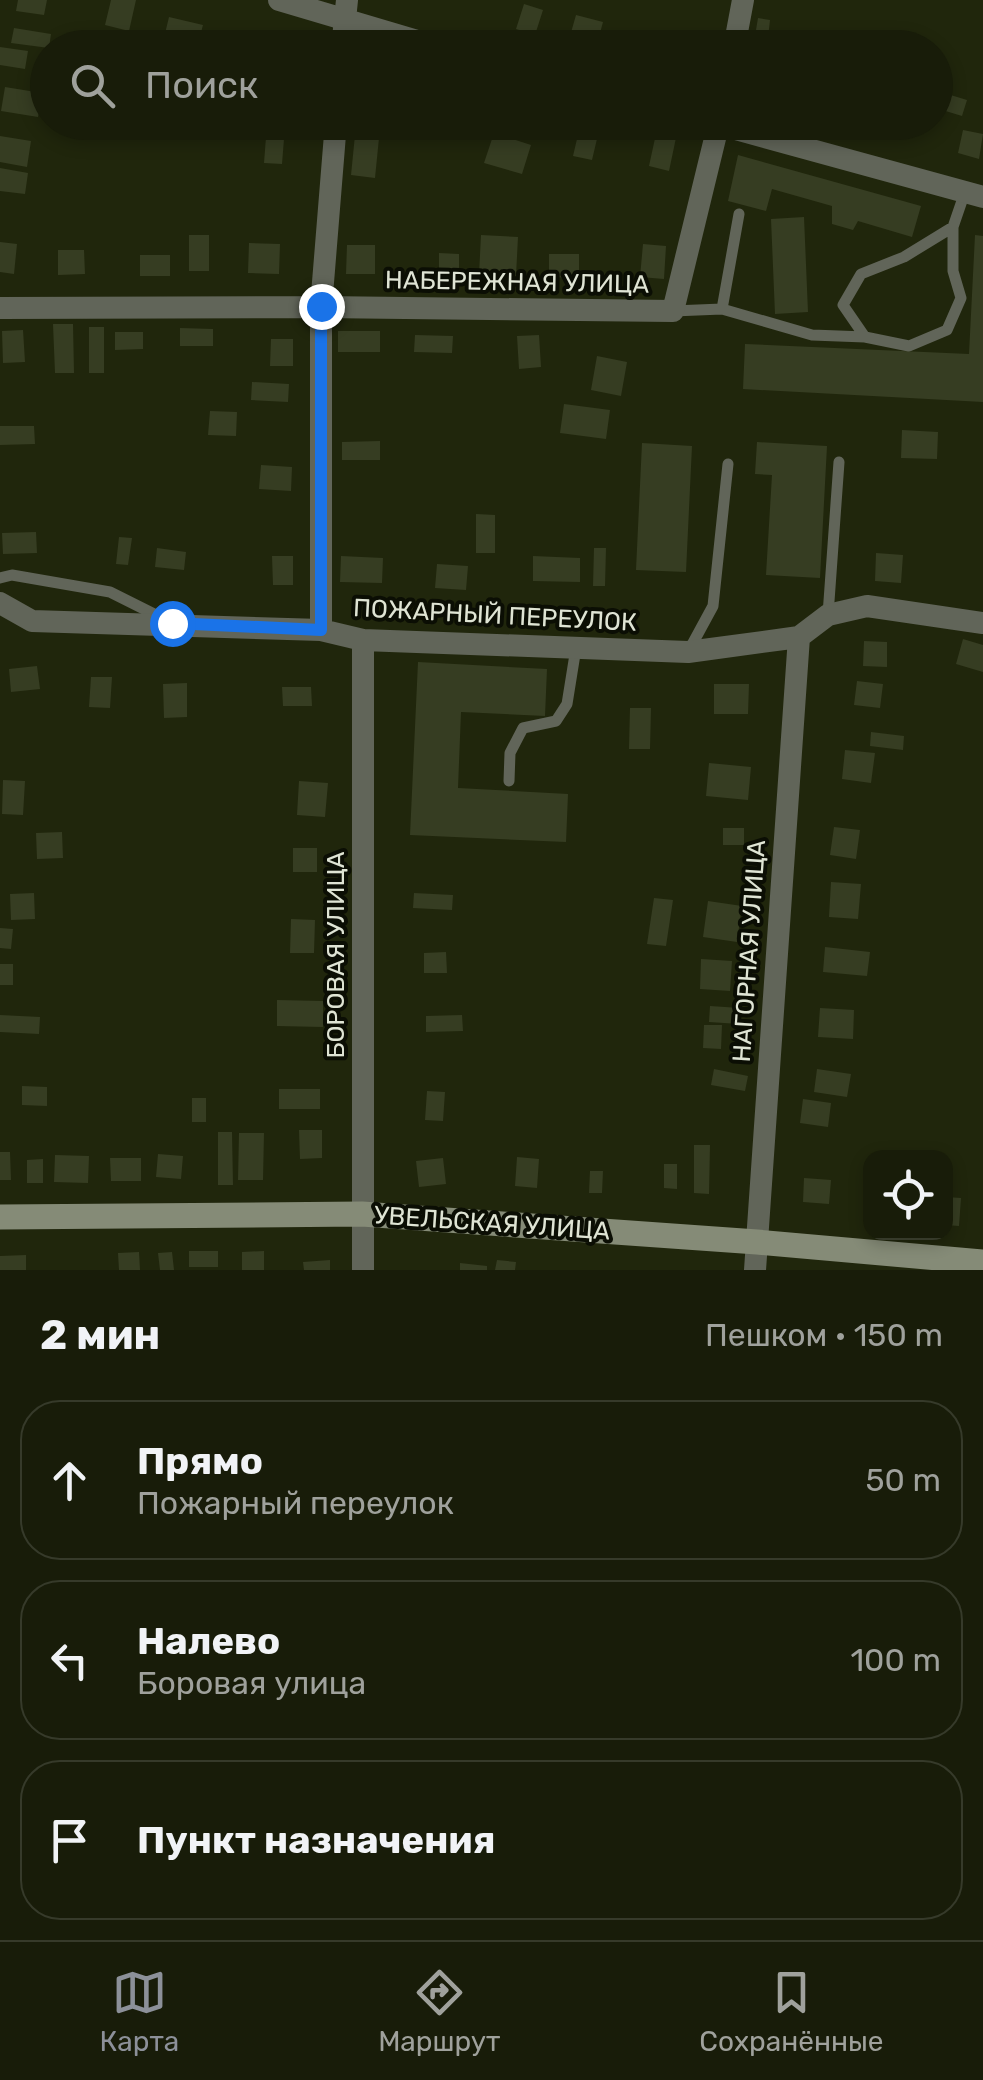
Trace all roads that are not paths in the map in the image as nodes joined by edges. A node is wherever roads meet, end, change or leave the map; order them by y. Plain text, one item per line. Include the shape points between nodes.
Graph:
1 (279, 0) edge
2 (743, 0) edge
3 (346, 10) edge
4 (396, 30) edge
5 (737, 30) edge
6 (335, 140) edge
7 (711, 140) edge
8 (777, 140) edge
9 (974, 194) edge
10 (739, 214) dead end
11 (954, 227) junction
12 (321, 306) junction
13 (0, 308) edge
14 (722, 310) junction
15 (674, 311) junction
16 (865, 337) junction
17 (840, 462) dead end
18 (728, 464) dead end
19 (0, 578) edge
20 (0, 603) edge
21 (828, 614) junction
22 (172, 623) junction
23 (983, 623) edge
24 (321, 630) junction
25 (799, 636) junction
26 (363, 640) junction
27 (576, 648) junction
28 (688, 652) junction
29 (510, 781) dead end
30 (362, 1214) junction
31 (0, 1217) edge
32 (757, 1242) junction
33 (983, 1262) edge
34 (362, 1270) edge
35 (755, 1270) edge

1 - 3 street
2 - 5 street
3 - 4 street
6 - 12 street
7 - 15 street
8 - 9 street
9 - 11 lane
10 - 14 lane
11 - 16 lane via 861,274 843,306
11 - 16 lane via 960,298 947,330 909,346
12 - 13 street, НАБЕРЕЖНАЯ УЛИЦА
12 - 15 street, НАБЕРЕЖНАЯ УЛИЦА
12 - 24 street
14 - 15 lane
14 - 16 lane via 812,336
17 - 21 lane
18 - 28 lane via 714,606
19 - 22 lane via 110,592
20 - 22 street, ПОЖАРНЫЙ ПЕРЕУЛОК via 32,621
21 - 23 street, ПОЖАРНЫЙ ПЕРЕУЛОК via 867,606
21 - 25 street, ПОЖАРНЫЙ ПЕРЕУЛОК
22 - 24 street, ПОЖАРНЫЙ ПЕРЕУЛОК
24 - 26 street, ПОЖАРНЫЙ ПЕРЕУЛОК
25 - 28 street, ПОЖАРНЫЙ ПЕРЕУЛОК
25 - 32 street, НАГОРНАЯ УЛИЦА
26 - 27 street, ПОЖАРНЫЙ ПЕРЕУЛОК
26 - 30 street, БОРОВАЯ УЛИЦА
27 - 28 street, ПОЖАРНЫЙ ПЕРЕУЛОК
27 - 29 lane via 567,704 556,721 523,728 510,753
30 - 31 street, УВЕЛЬСКАЯ УЛИЦА
30 - 32 street, УВЕЛЬСКАЯ УЛИЦА
30 - 34 street, БОРОВАЯ УЛИЦА
32 - 33 street, УВЕЛЬСКАЯ УЛИЦА
32 - 35 street, НАГОРНАЯ УЛИЦА

